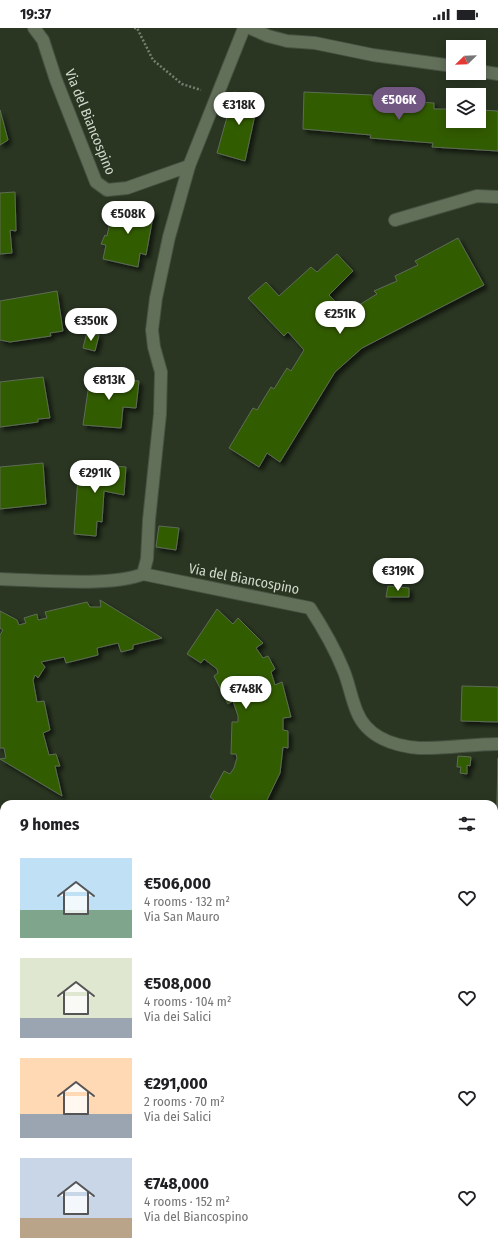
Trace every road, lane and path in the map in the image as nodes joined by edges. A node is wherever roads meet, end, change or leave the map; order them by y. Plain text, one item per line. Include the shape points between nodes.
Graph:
1 (34, 28) edge
2 (134, 28) edge
3 (137, 28) edge
4 (244, 28) edge
5 (250, 28) edge
6 (446, 65) edge
7 (486, 72) edge
8 (498, 74) edge
9 (216, 96) junction
10 (189, 166) junction
11 (498, 197) edge
12 (395, 220) dead end
13 (144, 574) junction
14 (0, 579) edge
15 (498, 744) edge

1 - 10 street, Via del Biancospino via 43,40 96,182 107,190 127,188
2 - 3 path
3 - 9 path via 153,60 182,84
4 - 9 street
5 - 6 street via 268,36 287,40
7 - 8 street
9 - 10 street
10 - 13 street via 169,237 152,330 161,372 160,414
11 - 12 street via 476,196
13 - 14 street, Via del Biancospino via 132,579 83,581
13 - 15 street, Via del Biancospino via 310,608 332,642 357,713 369,730 388,742 418,748 447,749

